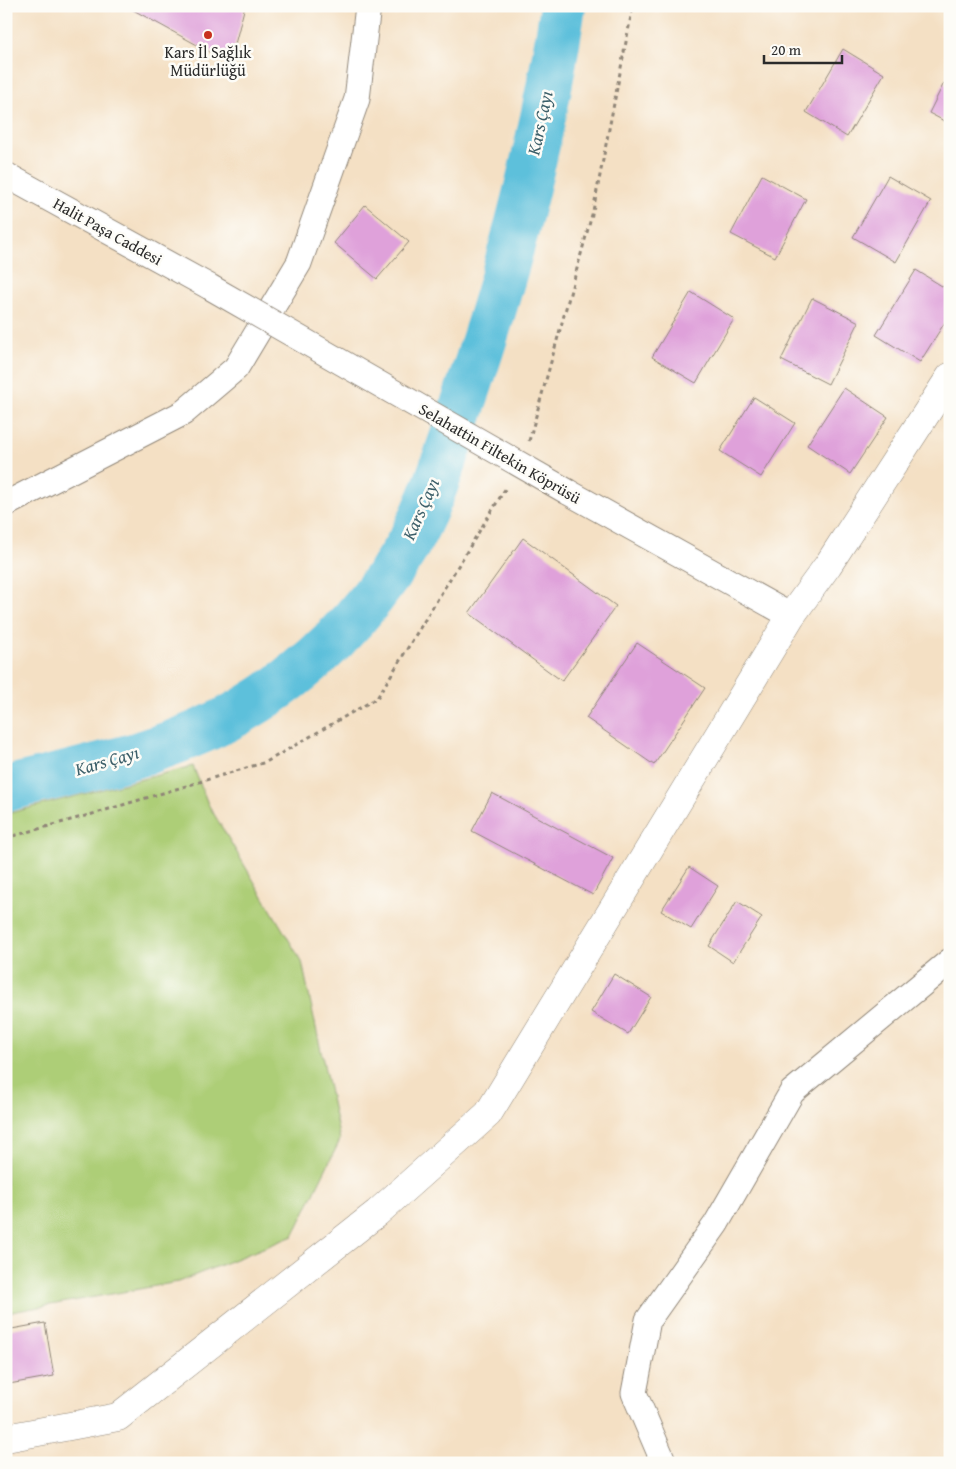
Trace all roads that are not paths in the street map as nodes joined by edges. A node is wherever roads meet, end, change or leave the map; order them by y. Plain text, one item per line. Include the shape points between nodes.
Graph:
1 (368, 6) edge
2 (6, 175) edge
3 (210, 287) joint
4 (950, 377) edge
5 (6, 504) edge
6 (791, 616) junction
7 (950, 961) edge
8 (6, 1438) edge
9 (664, 1463) edge

1 - 5 street via 357,99 299,263 236,368 183,413
2 - 3 street, Halit Paşa Caddesi
3 - 6 street, Selahattin Filtekin Köprüsü, bridge
4 - 6 street via 828,565
6 - 8 street via 488,1114 377,1212 118,1418
7 - 9 street via 792,1092 716,1224 648,1320 634,1393

